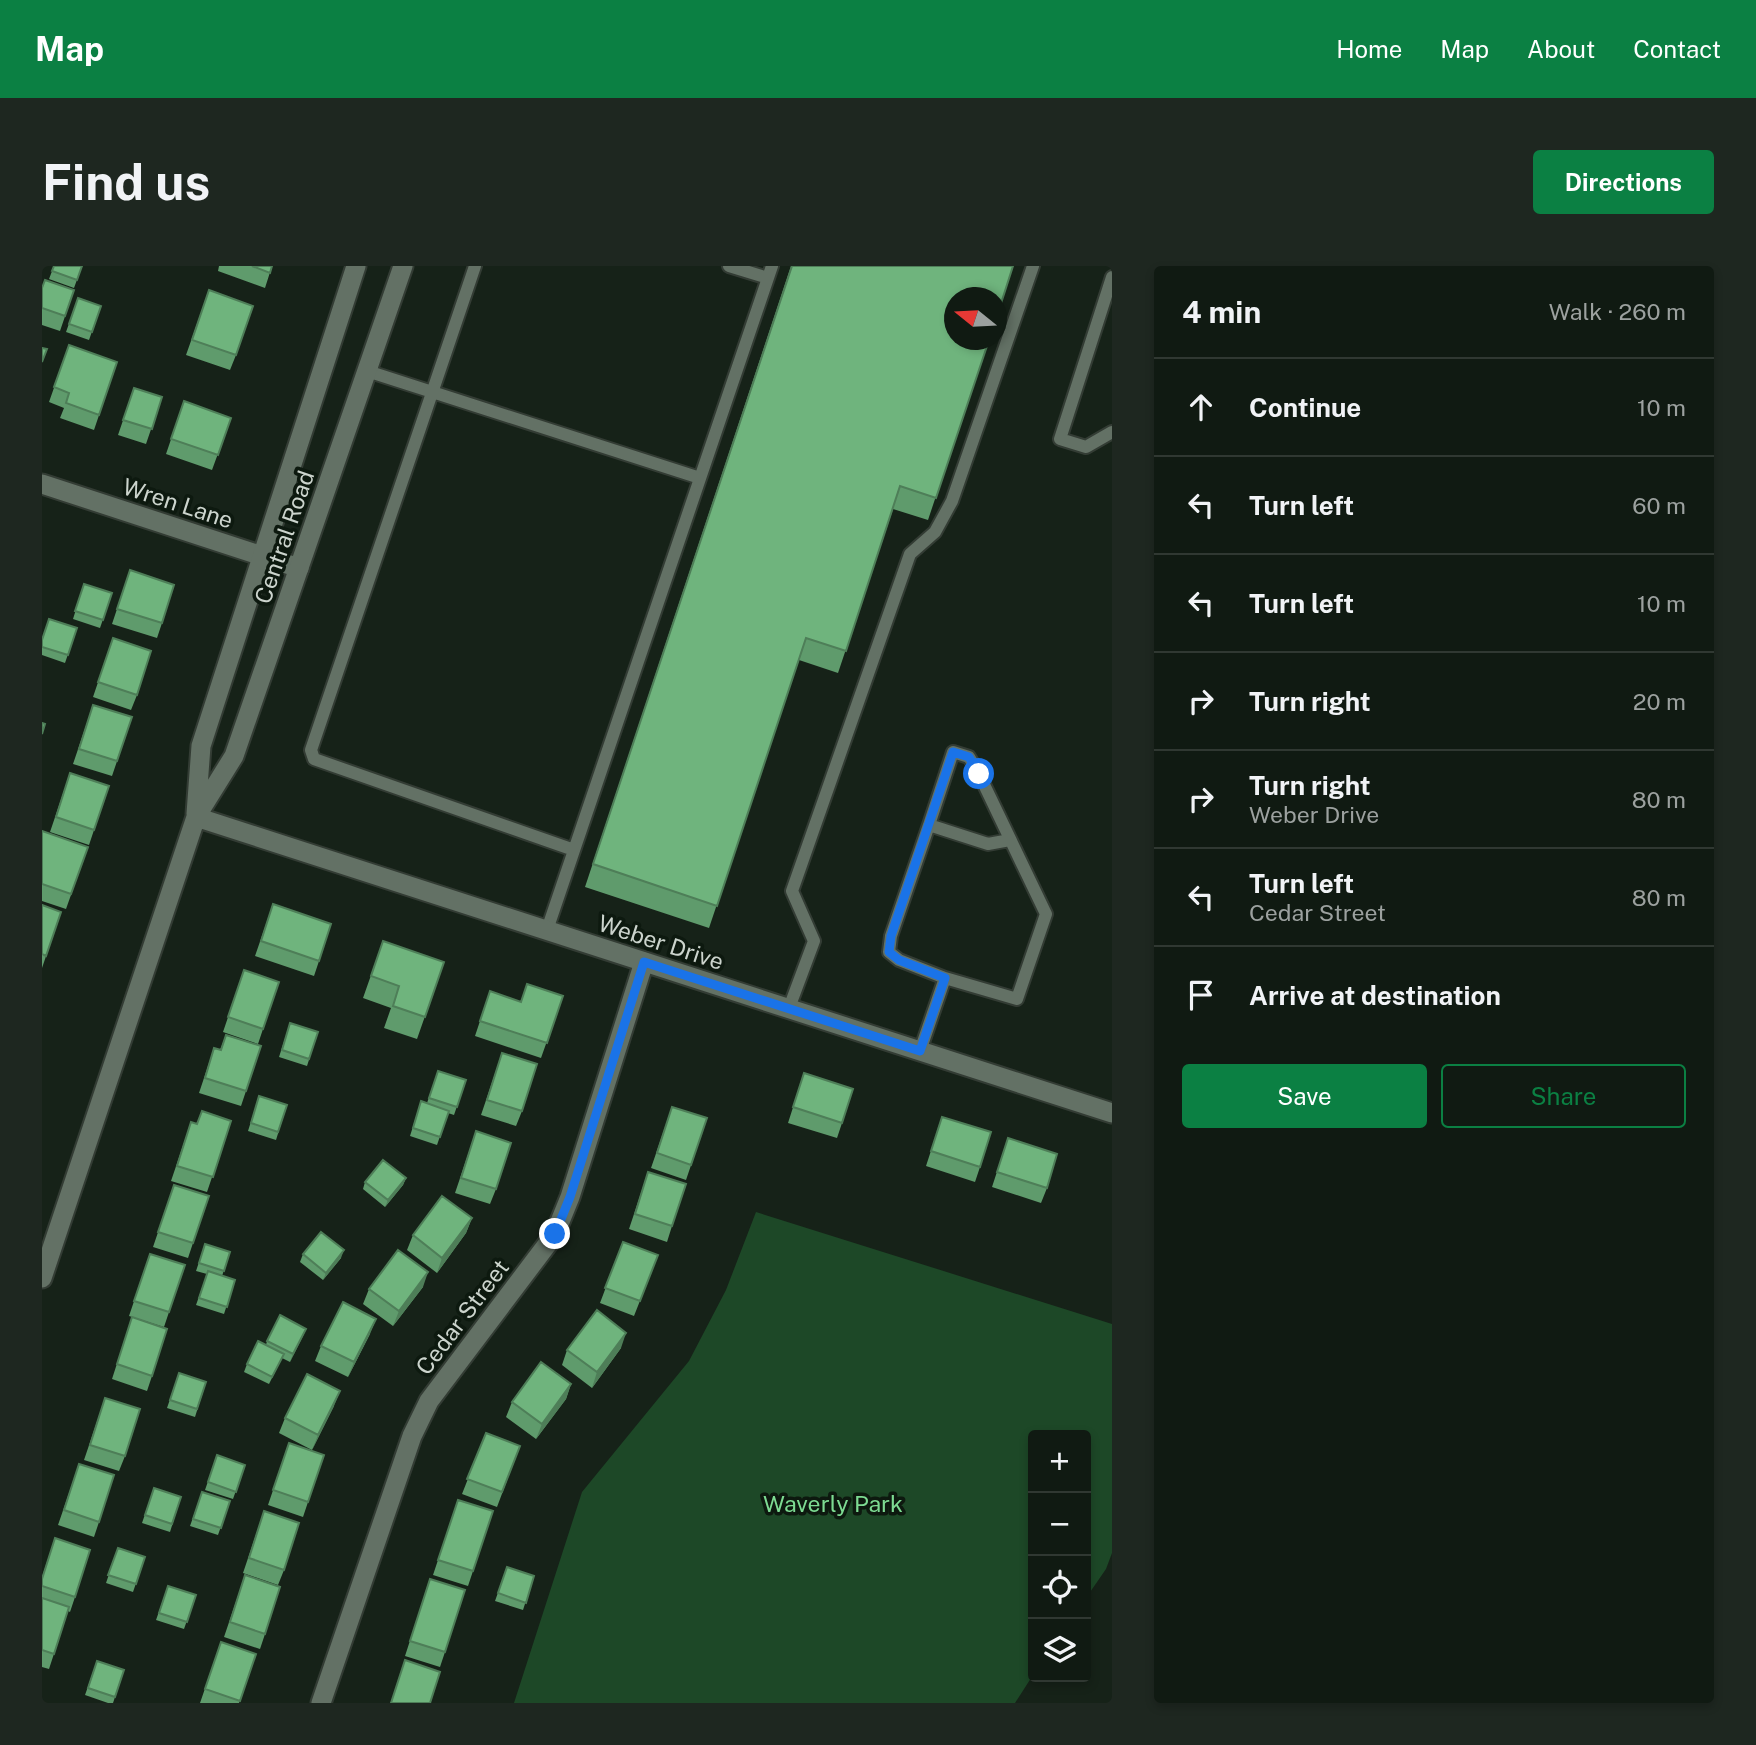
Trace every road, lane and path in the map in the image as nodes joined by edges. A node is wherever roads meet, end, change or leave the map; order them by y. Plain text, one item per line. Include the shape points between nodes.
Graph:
1 (356, 266) edge
2 (403, 266) edge
3 (475, 266) edge
4 (729, 266) edge
5 (1033, 266) edge
6 (770, 272) edge
7 (1112, 277) edge
8 (367, 371) junction
9 (432, 392) junction
10 (1112, 432) edge
11 (700, 478) junction
12 (42, 484) edge
13 (264, 557) junction
14 (299, 568) junction
15 (196, 817) junction
16 (929, 825) junction
17 (1010, 840) junction
18 (574, 850) junction
19 (547, 930) junction
20 (644, 962) junction
21 (945, 978) junction
22 (789, 1008) junction
23 (920, 1051) junction
24 (1112, 1113) edge
25 (42, 1278) edge
26 (321, 1703) edge

1 - 13 street, Central Road
2 - 8 street, Central Road
3 - 9 lane
4 - 6 lane
5 - 22 lane via 953,501 935,532 910,554 792,891 814,941
6 - 11 lane
7 - 10 lane via 1060,439 1087,447
8 - 9 lane
8 - 14 street, Central Road
9 - 11 lane
9 - 18 lane via 311,750 314,760
11 - 18 lane
12 - 13 street, Wren Lane
13 - 14 street, Wren Lane
13 - 15 street, Central Road via 201,746
14 - 15 street, Central Road via 234,756
15 - 19 street, Weber Drive
15 - 25 street, Central Road
16 - 17 lane via 988,844
16 - 17 lane via 953,752 969,757
16 - 21 lane via 889,952
17 - 21 lane via 1046,914 1017,999
18 - 19 lane
19 - 20 street, Weber Drive
20 - 22 street, Weber Drive
20 - 26 street, Cedar Street via 555,1234 429,1401 411,1436
21 - 23 lane
22 - 23 street, Weber Drive
23 - 24 street, Weber Drive

